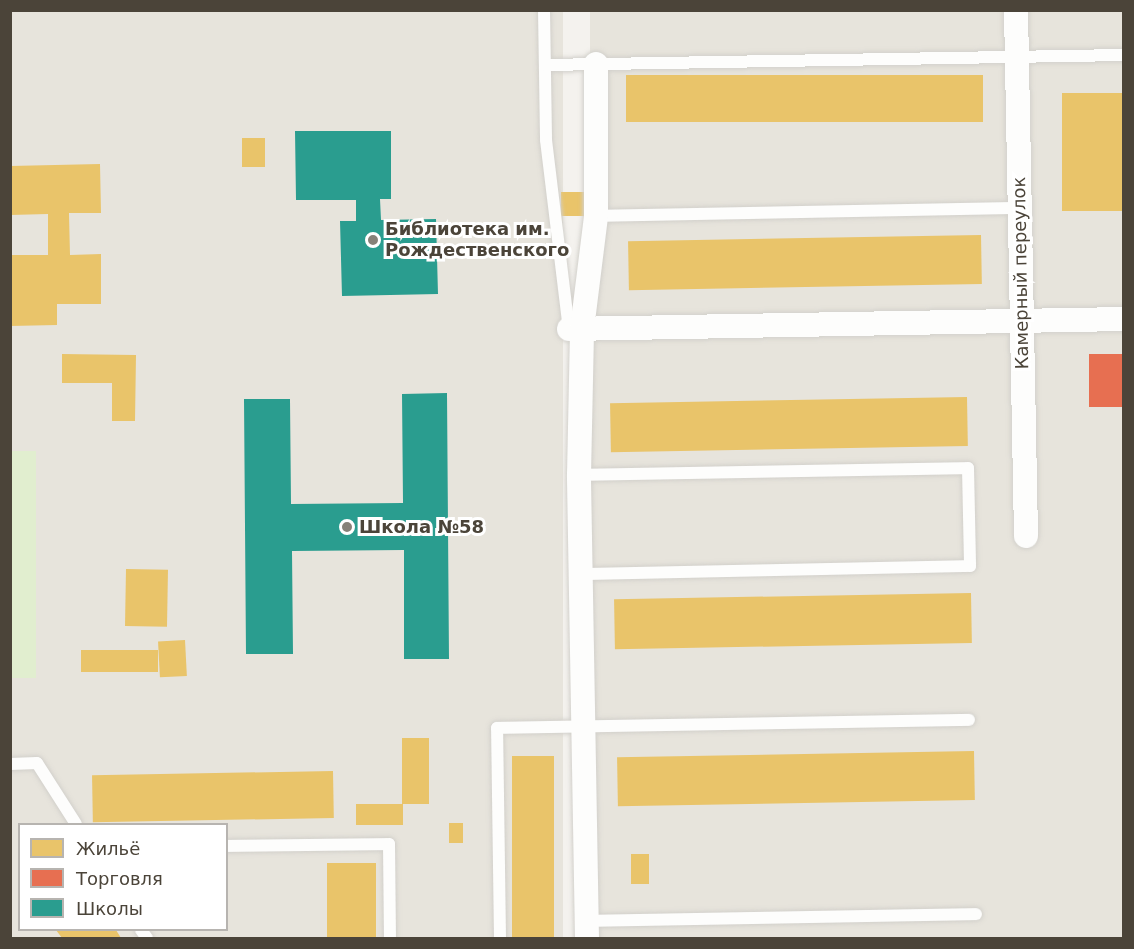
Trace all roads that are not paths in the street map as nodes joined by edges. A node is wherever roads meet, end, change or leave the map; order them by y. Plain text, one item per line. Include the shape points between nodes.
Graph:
1 (544, 10) edge
2 (1016, 10) edge
3 (1124, 55) edge
4 (1017, 57) junction
5 (596, 64) junction
6 (545, 65) junction
7 (1020, 208) junction
8 (596, 216) junction
9 (1124, 319) edge
10 (1022, 320) junction
11 (575, 329) junction
12 (579, 475) junction
13 (1026, 536) dead end
14 (580, 574) junction
15 (969, 720) dead end
16 (583, 727) junction
17 (10, 764) edge
18 (75, 823) edge
19 (228, 846) edge
20 (976, 914) dead end
21 (587, 930) edge
22 (390, 939) edge
23 (500, 939) edge

1 - 6 lane
2 - 4 street, Камерный переулок
3 - 4 lane
4 - 5 lane
4 - 7 street, Камерный переулок
5 - 6 lane
5 - 8 street
6 - 11 lane via 546,140
7 - 8 lane
7 - 10 street, Камерный переулок
8 - 11 street
9 - 10 street
10 - 11 street
10 - 13 street, Камерный переулок
11 - 12 street
12 - 14 street
12 - 14 lane via 968,468 970,566
14 - 16 street
15 - 16 lane
16 - 21 street
16 - 23 lane via 497,728
17 - 18 lane via 37,763
19 - 22 lane via 389,844
20 - 21 lane

